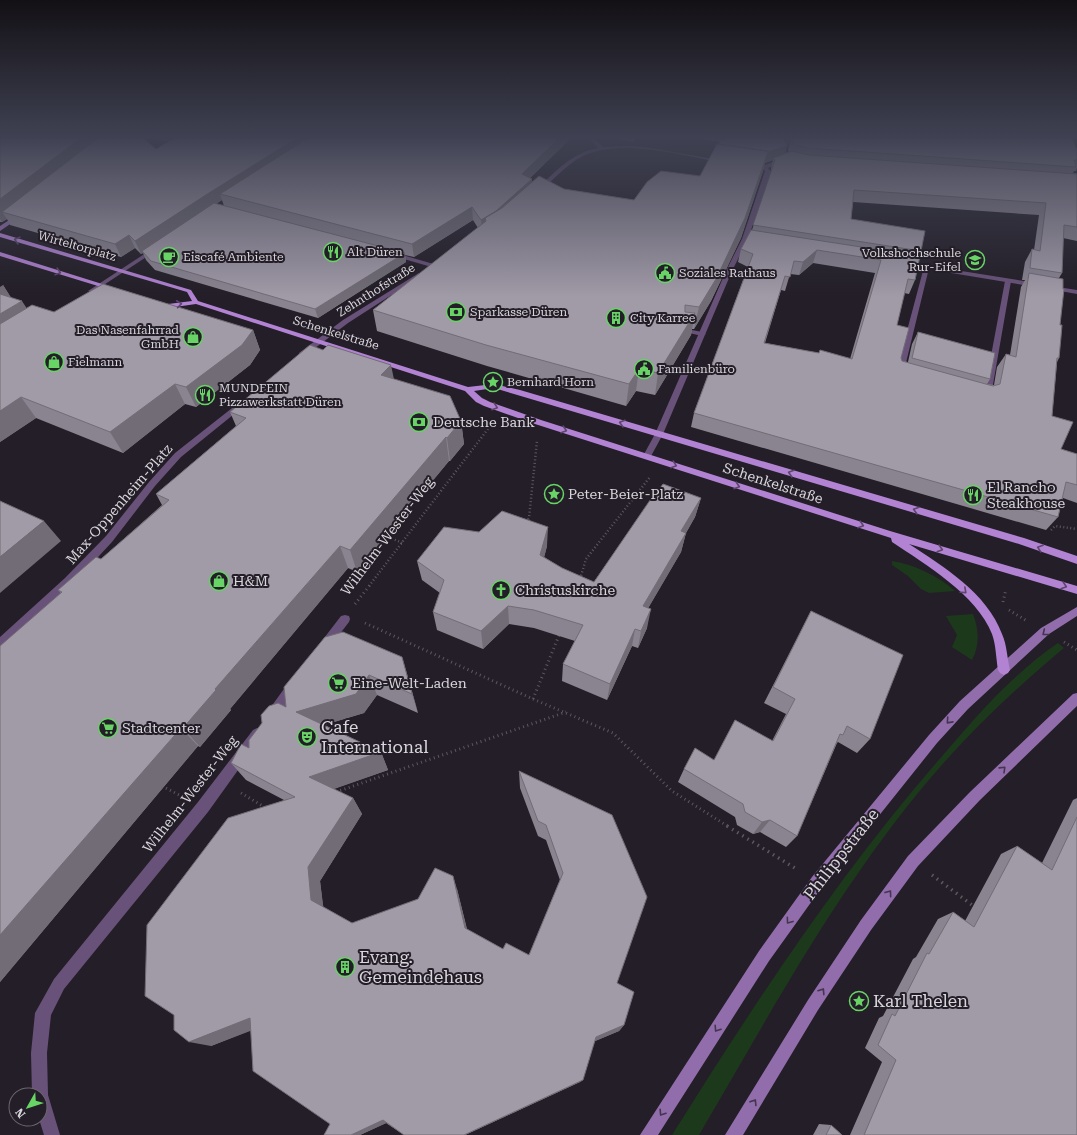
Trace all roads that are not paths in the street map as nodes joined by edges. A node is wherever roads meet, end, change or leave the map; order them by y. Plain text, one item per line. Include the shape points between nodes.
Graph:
1 (537, 191) edge
2 (761, 191) edge
3 (532, 196) edge
4 (26, 210) edge
5 (0, 229) edge
6 (0, 235) edge
7 (745, 239) junction
8 (752, 240) edge
9 (163, 244) edge
10 (382, 252) edge
11 (0, 254) edge
12 (441, 262) edge
13 (895, 263) edge
14 (435, 266) junction
15 (926, 268) junction
16 (123, 271) junction
17 (1008, 281) junction
18 (102, 285) junction
19 (124, 292) edge
20 (1077, 292) edge
21 (81, 297) edge
22 (153, 301) edge
23 (196, 302) junction
24 (687, 327) edge
25 (704, 329) junction
26 (318, 340) junction
27 (297, 358) edge
28 (907, 374) edge
29 (468, 389) junction
30 (979, 394) edge
31 (250, 396) edge
32 (659, 434) junction
33 (647, 456) junction
34 (889, 534) junction
35 (1077, 560) edge
36 (1077, 590) edge
37 (1077, 611) edge
38 (346, 617) road end
39 (0, 644) edge
40 (316, 657) edge
41 (1004, 670) junction
42 (302, 675) edge
43 (1077, 698) edge
44 (40, 1087) edge
45 (48, 1122) edge
46 (52, 1135) edge
47 (648, 1135) edge
48 (733, 1135) edge

1 - 3 street
2 - 7 street
4 - 5 street
16 -> 6 main road, Wirteltorplatz
7 - 8 street
7 - 25 street
9 - 16 street
10 - 14 street
11 -> 18 main road
12 - 14 street, Zehnthofstraße
13 - 15 street
14 - 26 street, Zehnthofstraße via 352,316
15 - 17 street
15 - 28 street via 900,372
16 - 18 street, Wirteltorplatz
16 - 23 main road, Schenkelstraße via 189,291
17 - 20 street
17 - 30 street via 987,396
18 - 19 main road
18 - 21 street, Wirteltorplatz
22 -> 23 main road, Schenkelstraße via 168,306
23 - 26 main road, Schenkelstraße
24 - 25 street
25 - 32 street
26 - 27 street
26 - 29 main road, Schenkelstraße
32 -> 29 main road, Schenkelstraße via 494,386
29 -> 33 main road, Schenkelstraße via 479,400 502,410
31 - 39 street, Max-Oppenheim-Platz via 178,455 109,540 69,581
32 - 33 street
35 -> 32 main road, Schenkelstraße via 1021,541
33 -> 34 main road, Schenkelstraße
34 -> 36 main road, Schenkelstraße
34 -> 41 main road via 944,573 981,606 996,634
37 -> 41 street, Philippstraße via 1045,631
38 - 40 street
41 -> 47 street, Philippstraße via 964,705 938,733 817,882 764,956
42 - 44 street, Wilhelm-Wester-Weg via 202,807 59,984 43,1013
48 -> 43 street via 866,925 913,861 975,796
45 - 46 street, Wilhelm-Wester-Weg

